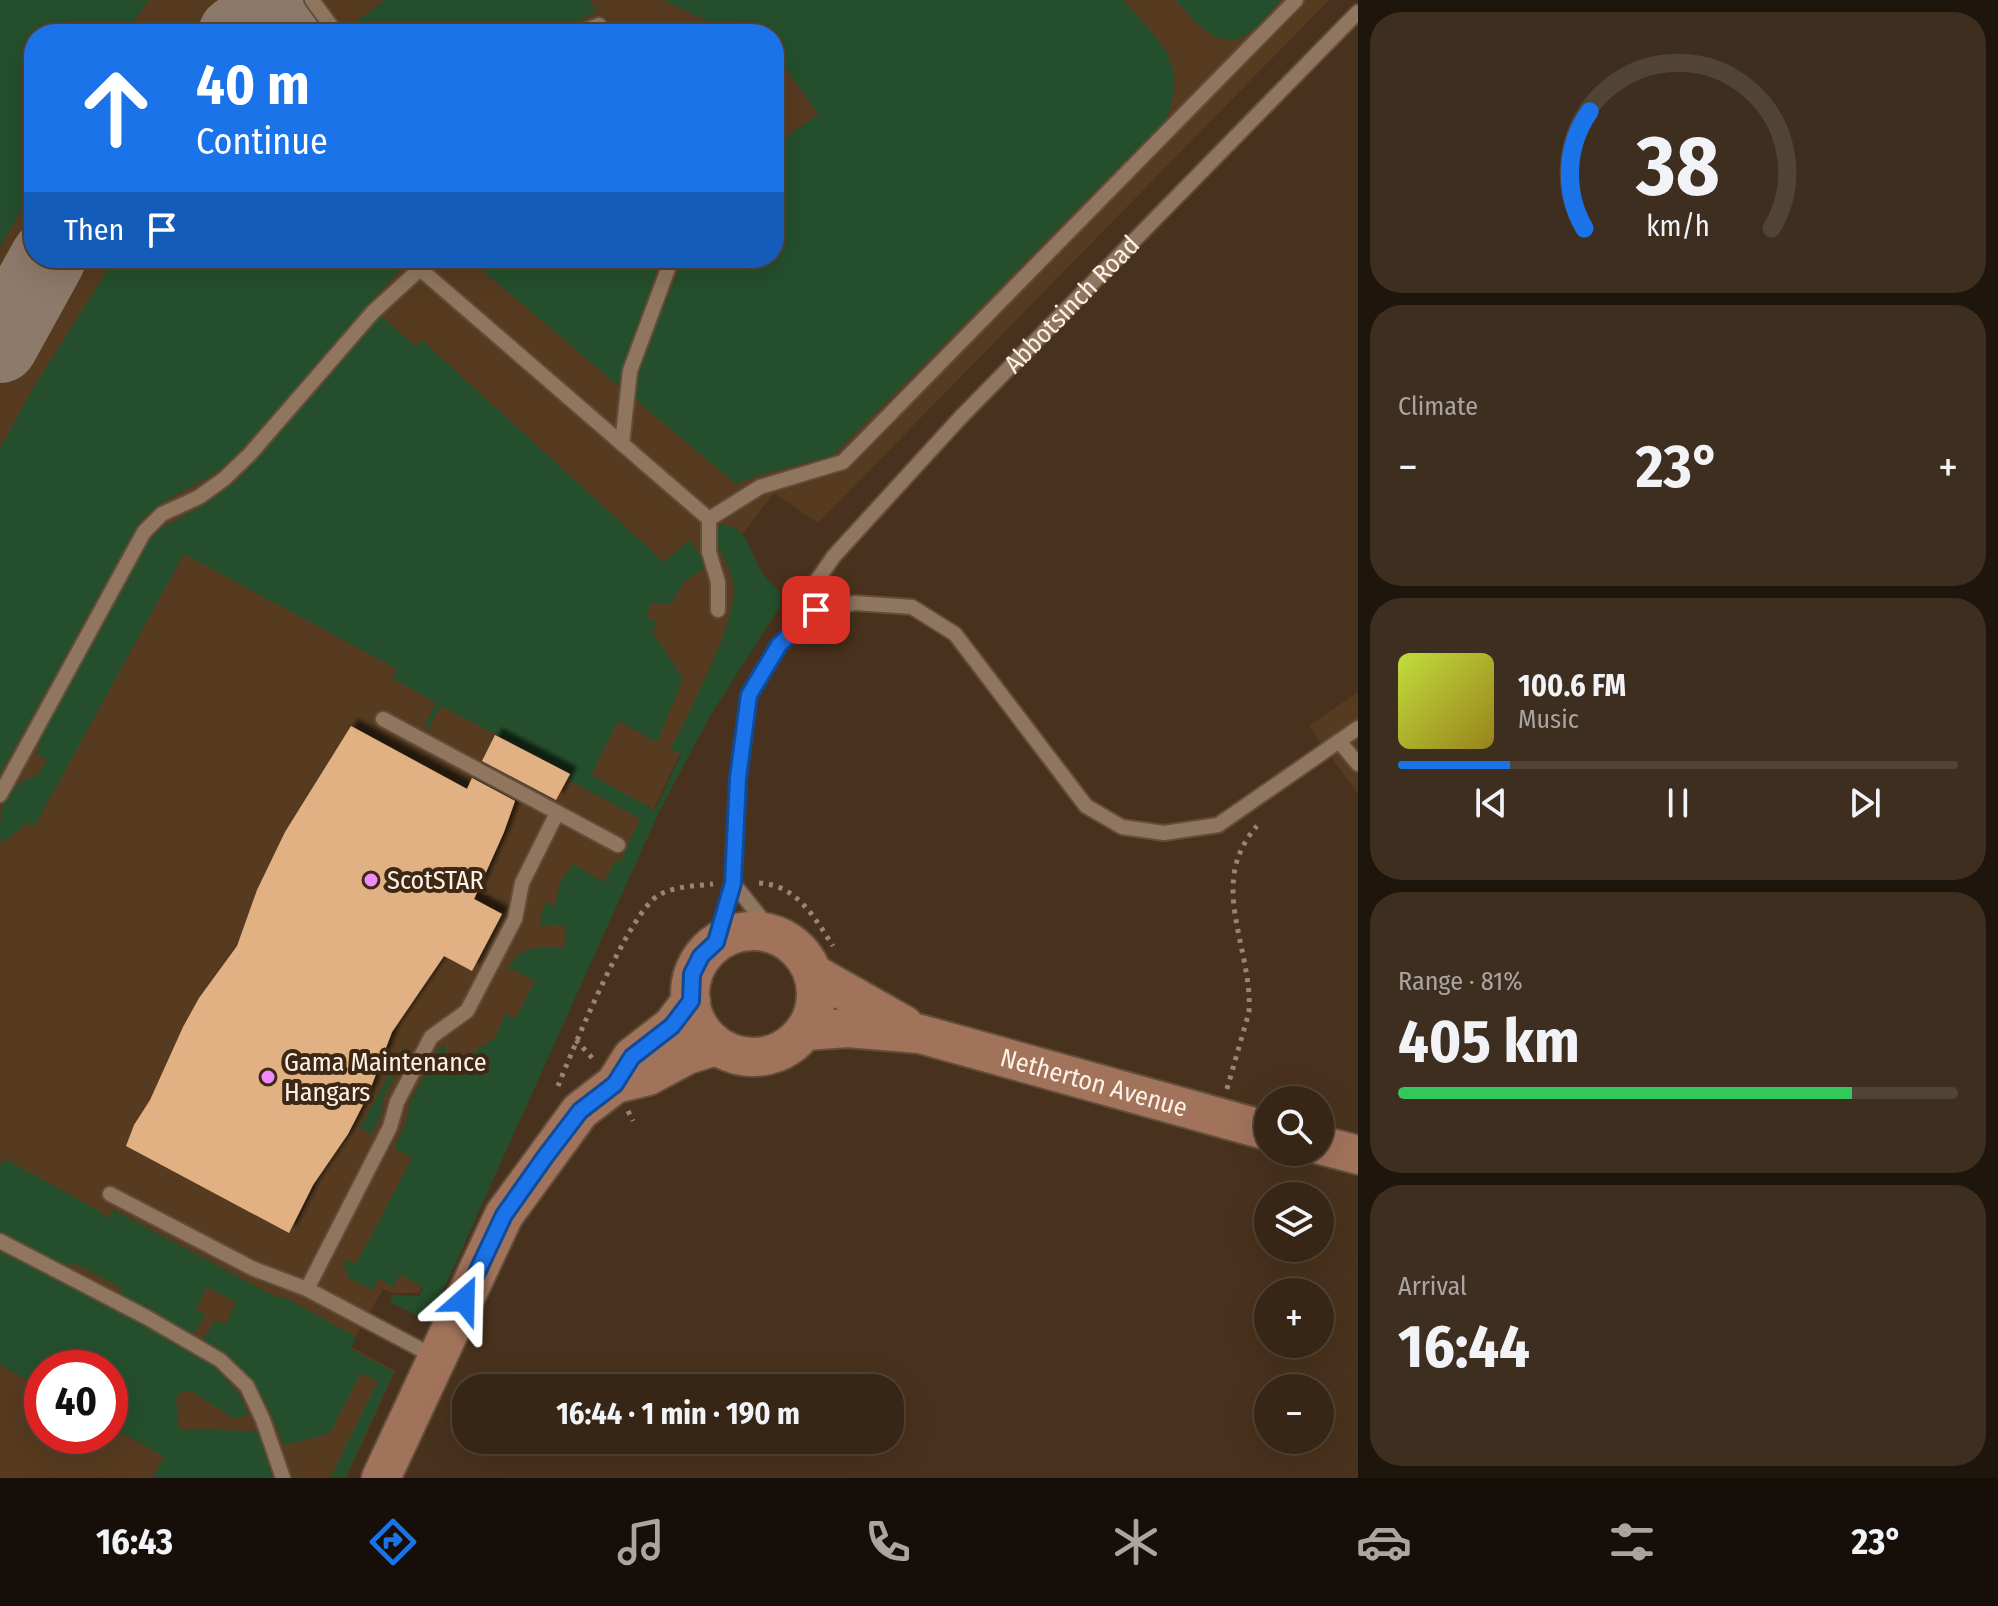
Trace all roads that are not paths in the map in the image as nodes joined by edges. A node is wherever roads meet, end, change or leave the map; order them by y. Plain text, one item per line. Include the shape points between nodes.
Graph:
1 (312, 0) edge
2 (1296, 0) edge
3 (1358, 12) edge
4 (330, 24) edge
5 (418, 268) edge
6 (426, 268) edge
7 (668, 268) edge
8 (622, 444) junction
9 (709, 519) junction
10 (718, 610) dead end
11 (816, 610) junction
12 (383, 719) dead end
13 (1358, 728) edge
14 (1339, 741) junction
15 (1358, 764) edge
16 (0, 795) edge
17 (557, 813) junction
18 (618, 845) dead end
19 (733, 883) junction
20 (773, 933) junction
21 (716, 942) junction
22 (824, 961) junction
23 (691, 1001) junction
24 (805, 1031) junction
25 (920, 1034) junction
26 (716, 1046) junction
27 (615, 1084) junction
28 (1254, 1127) edge
29 (1334, 1149) edge
30 (1358, 1155) edge
31 (110, 1194) dead end
32 (0, 1241) edge
33 (307, 1289) junction
34 (437, 1358) junction
35 (283, 1478) edge
36 (381, 1478) edge

1 - 4 lane
2 - 9 lane via 843,462 760,487
3 - 11 lane, Abbotsinch Road via 960,418 834,556 811,589
5 - 16 lane via 250,454 224,479 162,514 144,532
6 - 8 lane
7 - 8 lane via 630,371
8 - 9 lane
9 - 10 lane
11 - 14 lane via 855,603 912,607 955,634 1086,806 1122,827 1164,833 1218,825
11 - 19 lane via 779,645 749,695
12 - 17 lane
13 - 14 lane
14 - 15 lane
17 - 18 lane
17 - 33 lane via 522,883 515,919 467,1011 431,1037
19 - 20 lane
19 - 21 lane
20 - 21 street via 734,933
20 - 22 street via 805,956
21 - 23 street via 692,974
22 - 24 street
22 - 25 street, Netherton Avenue via 853,999
23 - 26 street via 695,1021
23 - 27 street via 672,1026 632,1057
24 - 25 street, Netherton Avenue via 848,1028
24 - 26 street via 773,1055 753,1058
25 - 28 street, Netherton Avenue
26 - 27 street via 648,1076
27 - 34 street via 580,1111 504,1215
29 - 30 street
31 - 33 lane via 254,1269
32 - 35 lane via 220,1360 247,1386
33 - 34 lane
34 - 36 street

